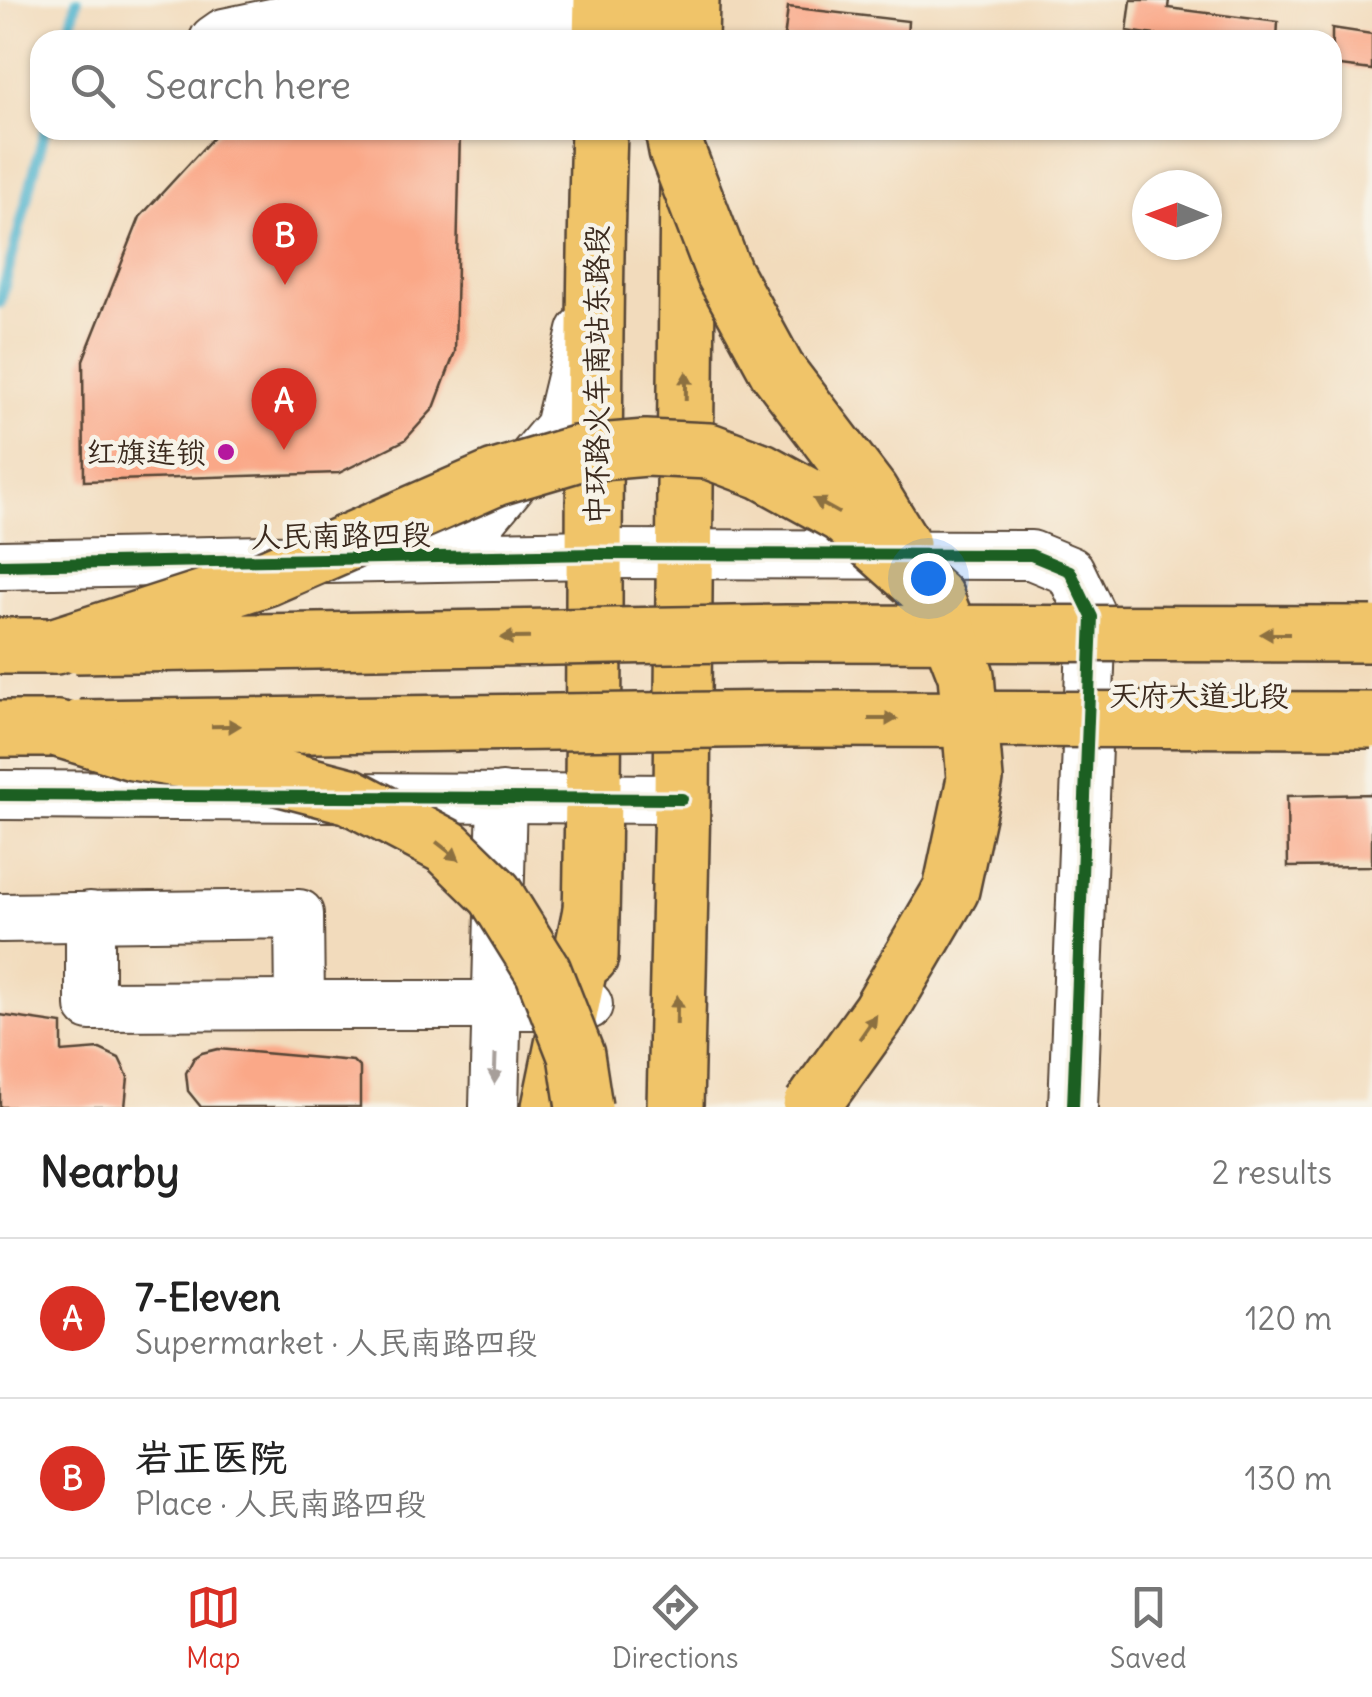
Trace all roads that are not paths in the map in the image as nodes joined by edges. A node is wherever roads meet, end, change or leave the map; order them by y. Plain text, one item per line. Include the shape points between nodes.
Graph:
1 (690, 0) edge
2 (614, 14) edge
3 (238, 30) edge
4 (639, 30) edge
5 (690, 30) edge
6 (598, 140) edge
7 (675, 140) edge
8 (689, 140) edge
9 (594, 284) junction
10 (596, 554) junction
11 (684, 554) junction
12 (414, 560) junction
13 (0, 565) edge
14 (936, 598) junction
15 (1372, 634) edge
16 (0, 646) edge
17 (55, 646) junction
18 (1372, 720) edge
19 (0, 729) edge
20 (58, 729) junction
21 (0, 795) edge
22 (502, 796) junction
23 (682, 799) junction
24 (594, 800) junction
25 (90, 916) junction
26 (0, 918) edge
27 (580, 1005) junction
28 (300, 1006) junction
29 (498, 1006) junction
30 (494, 1107) edge
31 (550, 1107) edge
32 (585, 1107) edge
33 (675, 1107) edge
34 (812, 1107) edge
35 (1073, 1107) edge

1 - 5 main road
2 - 3 street via 324,12
2 - 4 main road
6 - 9 main road, 中环路火车南站东路段
7 - 14 main road, bridge via 724,274 777,370 870,492
11 -> 8 main road
9 - 10 main road, 中环路火车南站东路段
9 - 12 street via 559,427 483,518
10 - 11 street, 人民南路四段
10 - 12 street, 人民南路四段
10 - 24 main road, 中环路火车南站东路段
11 - 23 main road
11 - 35 street, 人民南路四段 via 1031,556 1070,571 1092,616
12 - 13 street, 人民南路四段
14 -> 17 main road, bridge via 842,515 762,471 708,451 646,448 576,454 495,478 266,578
34 -> 14 main road, bridge via 880,1011 951,890 974,779 966,674
15 -> 17 main road, 天府大道北段, bridge via 788,633
16 - 17 main road
20 -> 18 main road, 天府大道北段, bridge via 785,719
19 - 20 main road
20 -> 32 main road, bridge via 133,752 258,772 350,796 447,846 494,894 542,971 576,1056
21 - 22 street
22 - 24 street
22 - 29 street
23 - 24 street
33 -> 23 main road
24 - 27 main road, 中环路火车南站东路段
25 - 26 street
25 - 28 street via 90,1006
25 - 28 street via 299,914
27 - 29 street
27 - 31 main road
27 - 32 main road
28 - 29 street
29 -> 30 street

